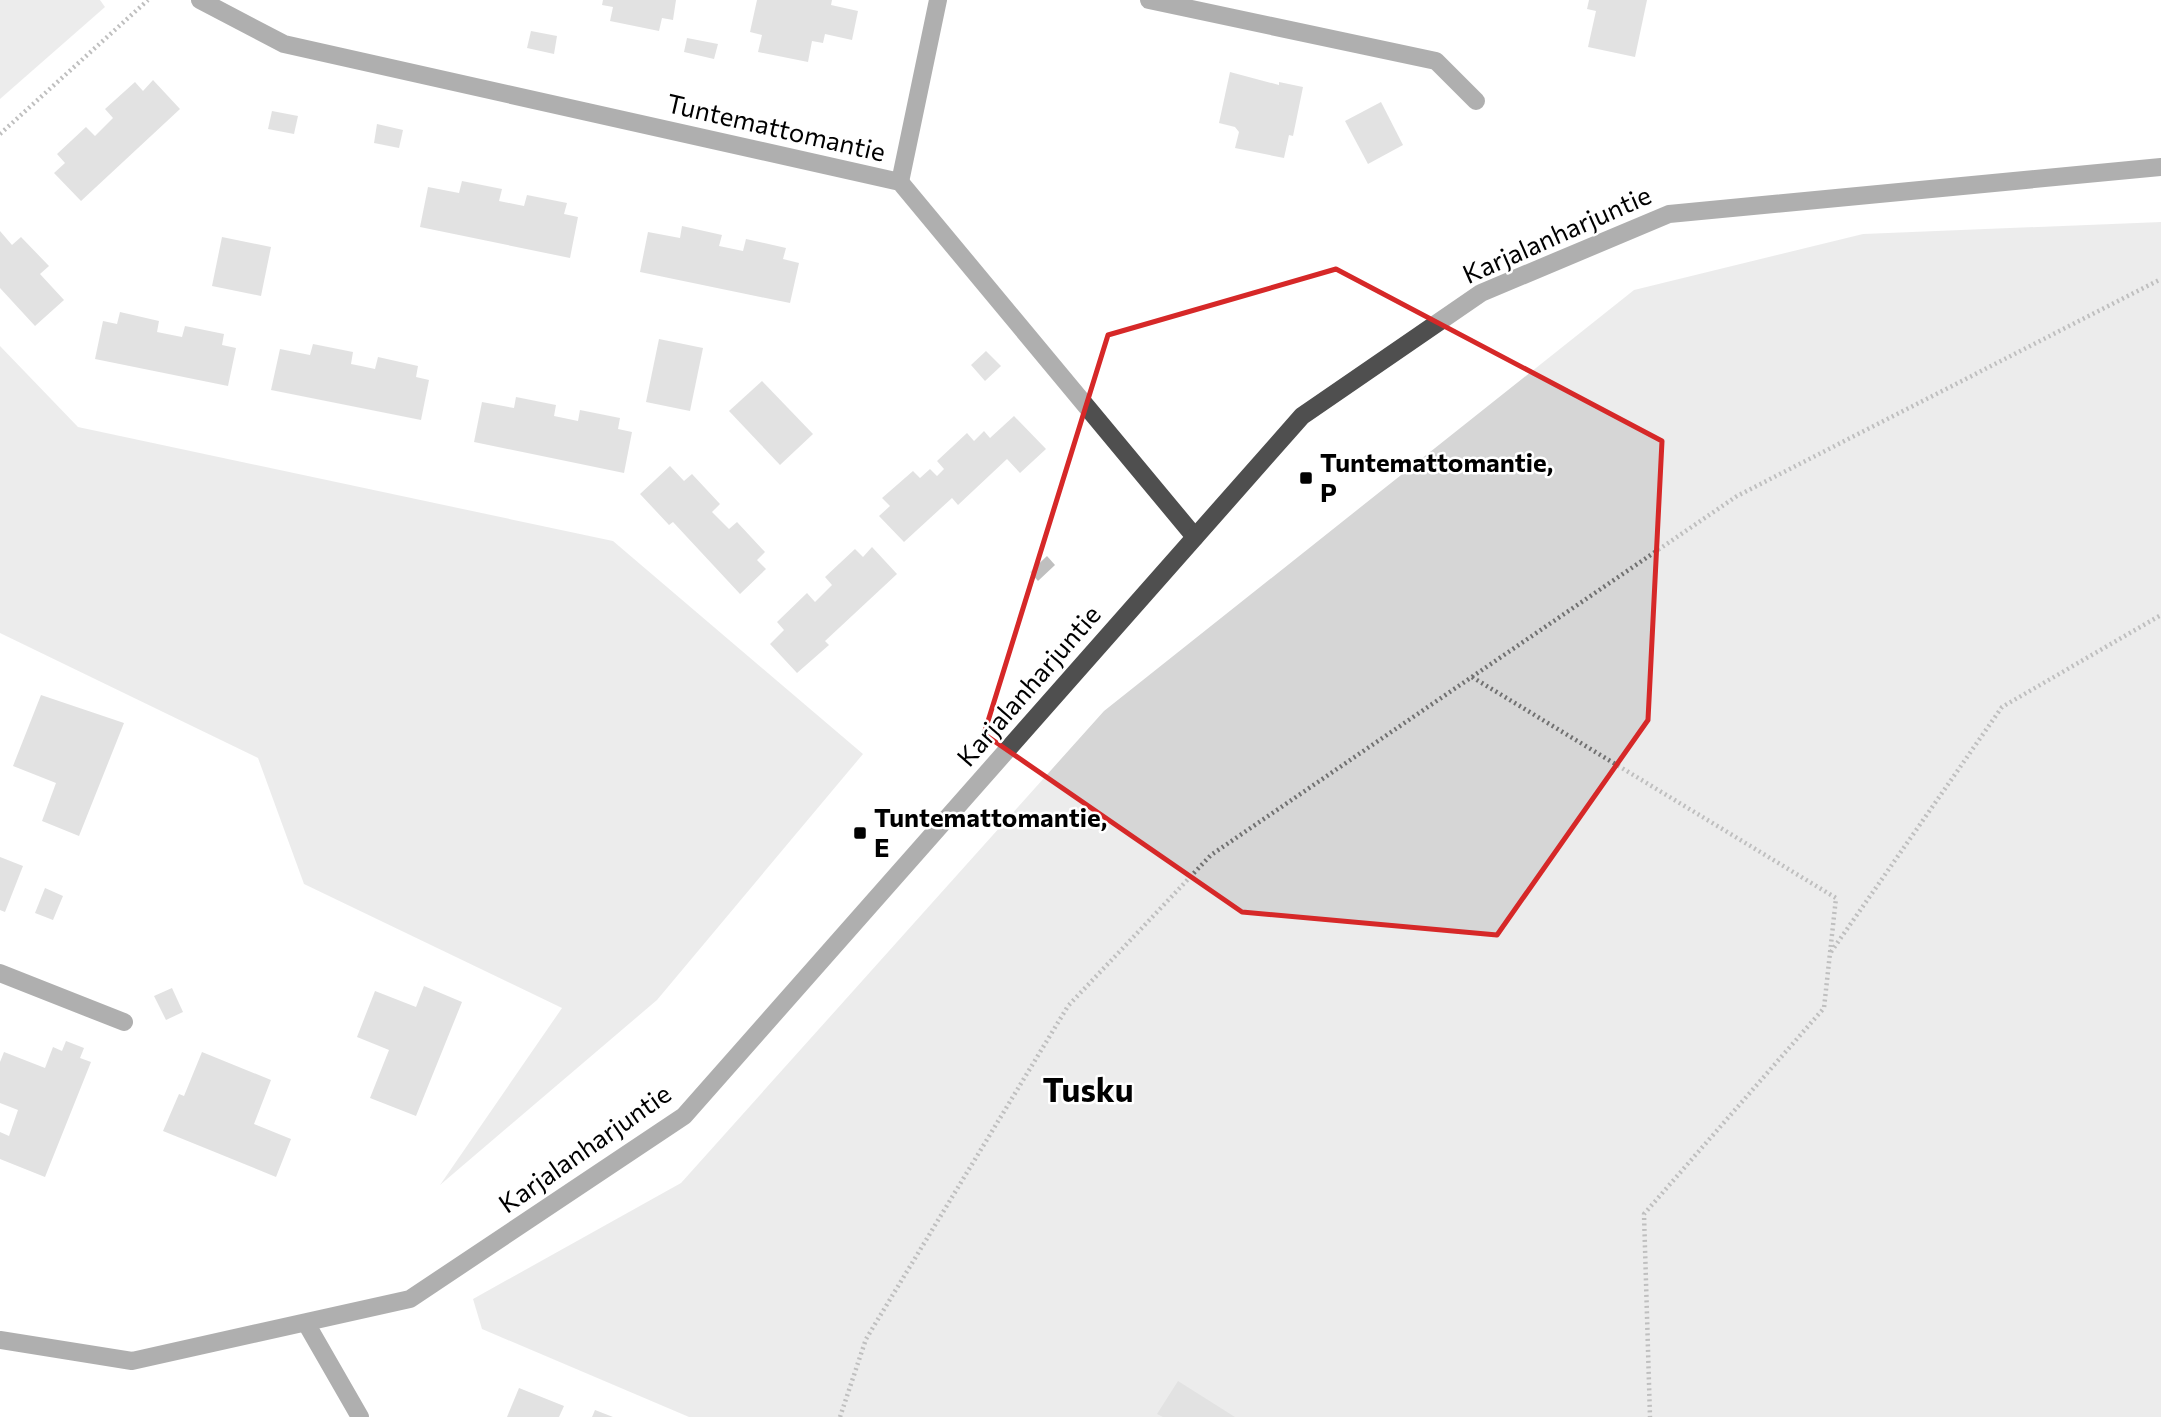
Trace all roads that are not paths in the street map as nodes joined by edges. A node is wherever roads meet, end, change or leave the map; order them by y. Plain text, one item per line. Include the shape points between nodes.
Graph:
1 (200, 0) edge
2 (938, 0) edge
3 (1149, 0) edge
4 (1476, 101) dead end
5 (2161, 167) edge
6 (900, 182) junction
7 (1195, 537) junction
8 (0, 973) edge
9 (124, 1022) dead end
10 (306, 1322) junction
11 (0, 1340) edge
12 (360, 1417) edge

1 - 6 street, Tuntemattomantie via 284,44
2 - 6 street
3 - 4 street via 1436,61
5 - 7 street, Karjalanharjuntie via 1669,214 1481,293 1302,416
6 - 7 street, Tuntemattomantie
7 - 10 street, Karjalanharjuntie via 684,1116 410,1299
8 - 9 street
10 - 11 street, Karjalanharjuntie via 132,1361
10 - 12 street

